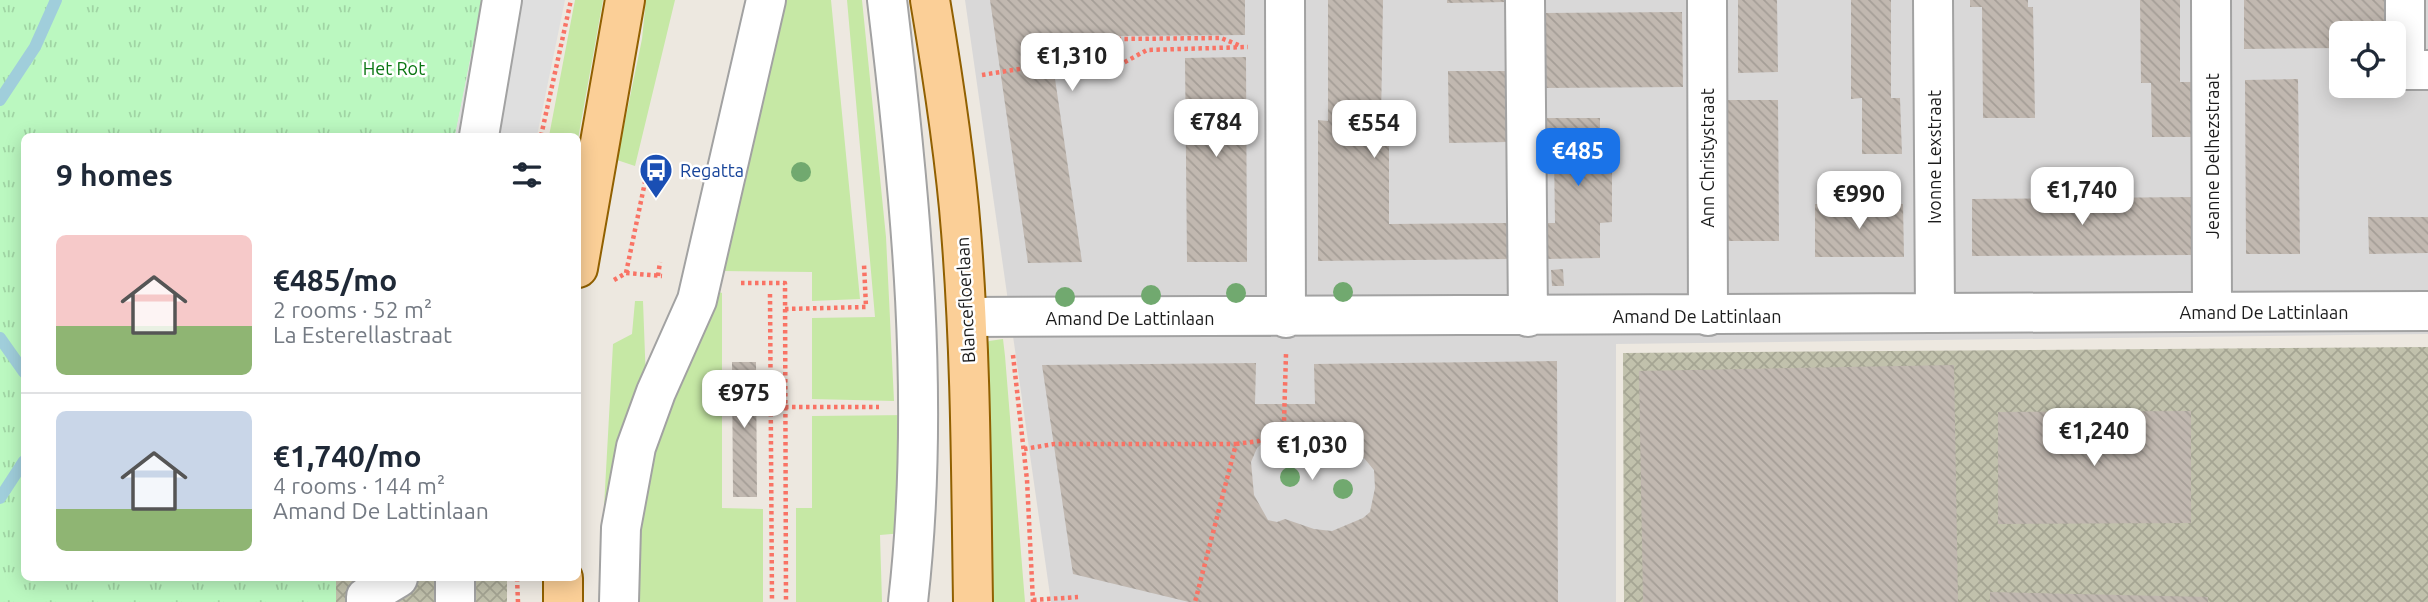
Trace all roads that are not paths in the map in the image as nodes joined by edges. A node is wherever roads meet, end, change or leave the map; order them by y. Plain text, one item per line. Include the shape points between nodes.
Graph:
1 (502, 0) edge
2 (625, 0) edge
3 (766, 0) edge
4 (887, 0) edge
5 (930, 0) edge
6 (1285, 0) edge
7 (1525, 0) edge
8 (1707, 0) edge
9 (1933, 0) edge
10 (2211, 0) edge
11 (2405, 0) edge
12 (2428, 71) edge
13 (480, 133) edge
14 (581, 251) edge
15 (2428, 311) edge
16 (2212, 312) junction
17 (1935, 313) junction
18 (1708, 316) junction
19 (967, 317) junction
20 (1528, 317) junction
21 (1286, 318) junction
22 (393, 581) edge
23 (455, 581) edge
24 (563, 581) edge
25 (366, 602) edge
26 (455, 602) edge
27 (563, 602) edge
28 (619, 602) edge
29 (908, 602) edge
30 (973, 602) edge

1 - 13 street
2 - 14 main road
3 - 28 street via 697,300 636,447 621,528
4 - 29 street via 908,199 919,406 919,474
5 - 19 main road, Blancefloerlaan via 954,160
6 - 21 street
7 - 20 street
8 - 18 street, Ann Christystraat
9 - 17 street, Ivonne Lexstraat
10 - 16 street, Jeanne Delhezstraat
11 - 12 street via 2405,70
15 - 16 street, Amand De Lattinlaan
16 - 17 street, Amand De Lattinlaan
17 - 18 street, Amand De Lattinlaan
18 - 20 street, Amand De Lattinlaan
19 - 21 street, Amand De Lattinlaan
19 - 30 main road, Blancefloerlaan
20 - 21 street, Amand De Lattinlaan
22 - 25 street via 366,597
23 - 26 street
24 - 27 main road

